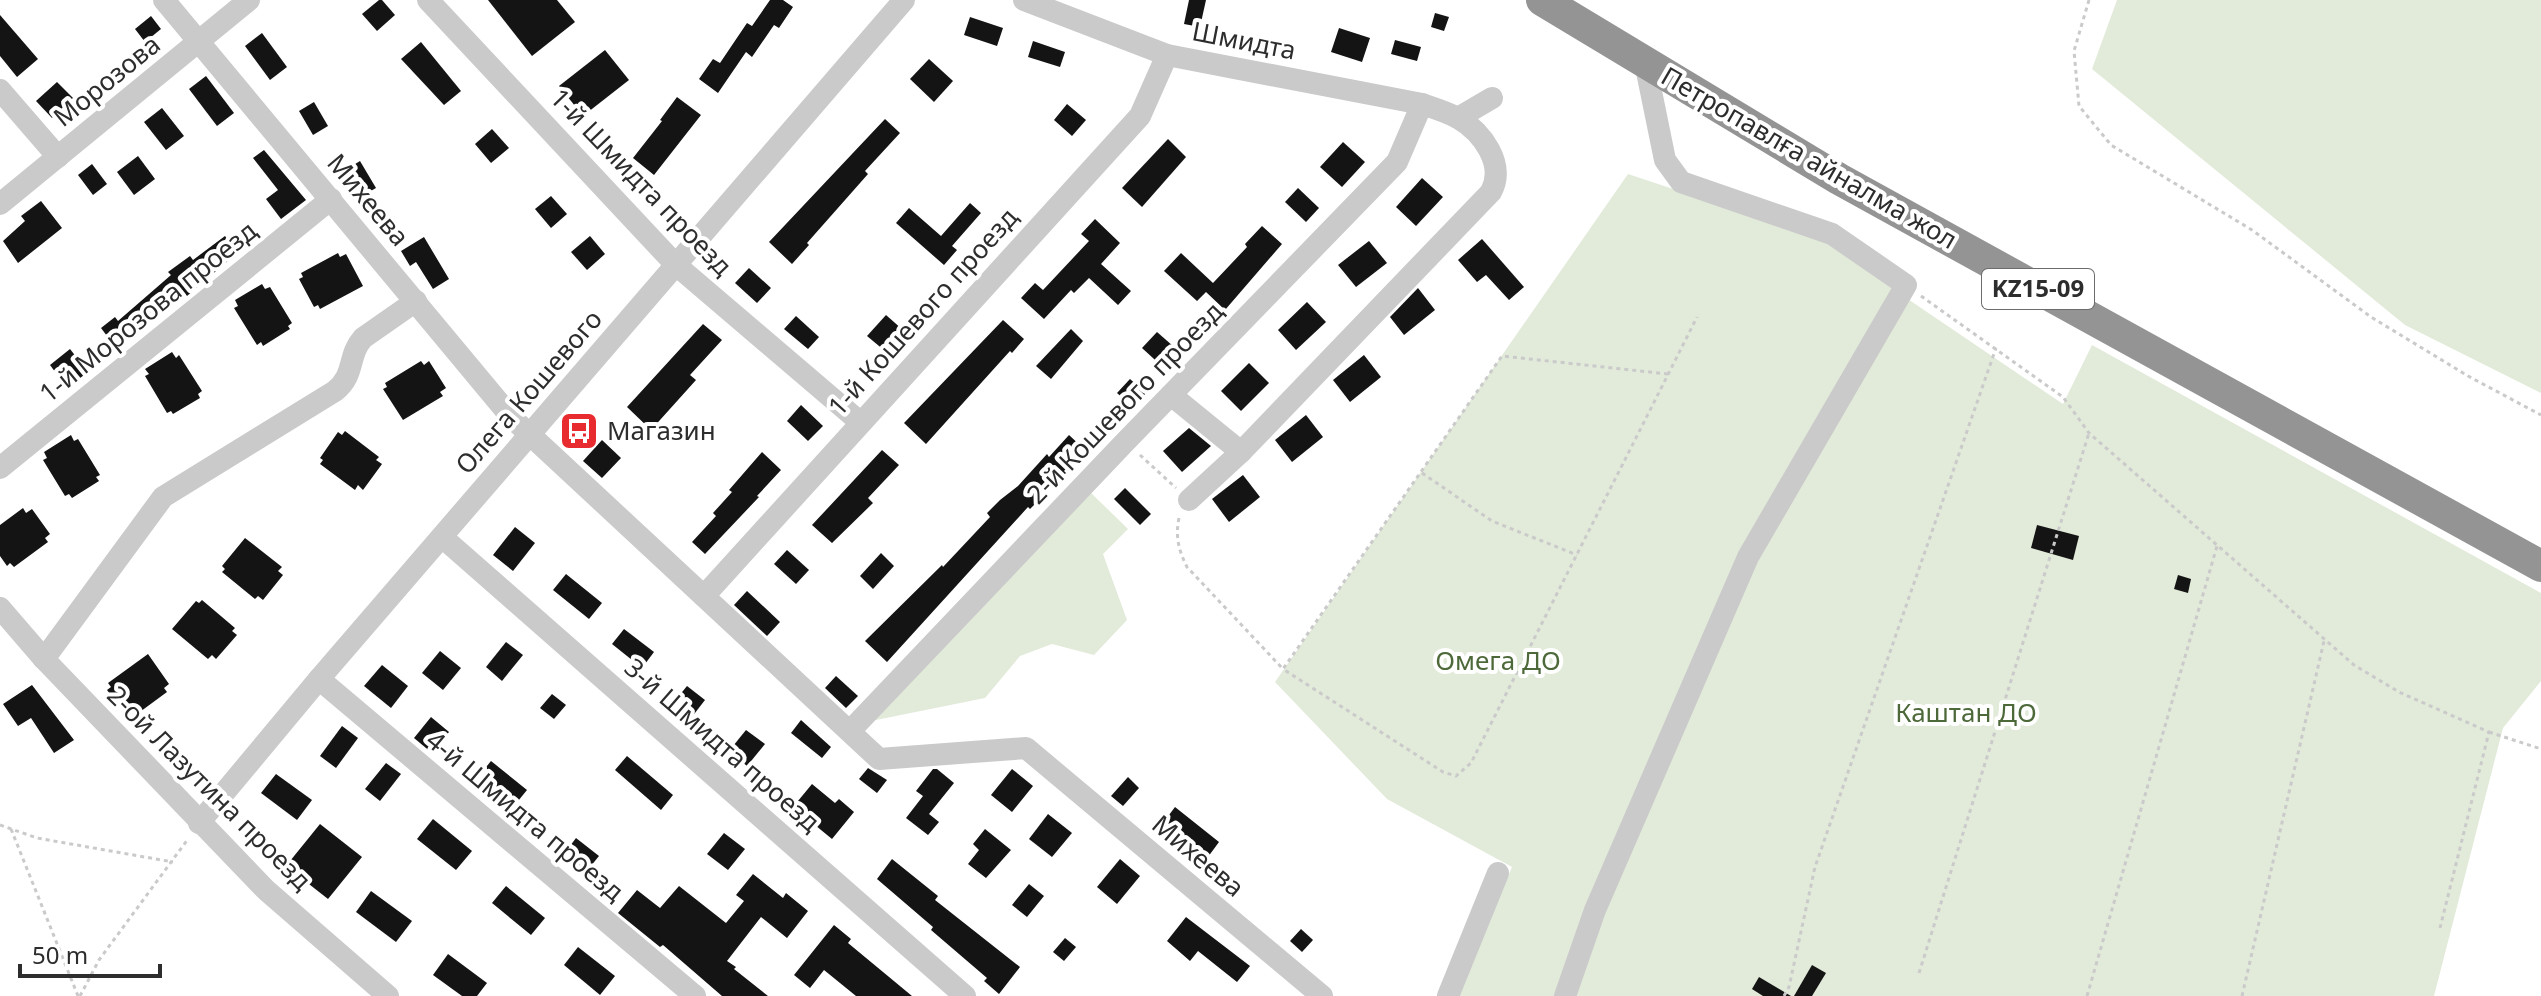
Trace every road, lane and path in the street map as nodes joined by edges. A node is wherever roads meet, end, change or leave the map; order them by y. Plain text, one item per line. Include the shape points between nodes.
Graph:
1 (164, 0) edge
2 (249, 0) edge
3 (428, 0) edge
4 (904, 0) edge
5 (1024, 0) edge
6 (1542, 0) edge
7 (2089, 0) edge
8 (199, 42) junction
9 (1167, 55) junction
10 (1645, 62) junction
11 (0, 90) edge
12 (1492, 98) dead end
13 (1422, 104) junction
14 (1458, 118) junction
15 (58, 157) junction
16 (331, 199) junction
17 (0, 204) edge
18 (676, 265) junction
19 (1906, 285) junction
20 (416, 301) junction
21 (1697, 317) dead end
22 (1996, 348) junction
23 (1668, 374) junction
24 (1171, 395) junction
25 (2541, 415) edge
26 (860, 422) junction
27 (2089, 433) junction
28 (529, 436) junction
29 (1126, 441) junction
30 (1241, 452) junction
31 (0, 468) edge
32 (1421, 472) junction
33 (1189, 500) junction
34 (442, 537) junction
35 (2217, 546) junction
36 (1577, 555) junction
37 (2541, 566) edge
38 (704, 596) junction
39 (0, 608) edge
40 (2324, 641) junction
41 (44, 659) junction
42 (1283, 669) junction
43 (319, 679) junction
44 (850, 731) junction
45 (2489, 732) junction
46 (2541, 749) edge
47 (199, 823) junction
48 (0, 825) edge
49 (11, 829) junction
50 (173, 862) junction
51 (1498, 873) dead end
52 (2440, 928) dead end
53 (1919, 973) dead end
54 (79, 996) edge
55 (388, 996) edge
56 (695, 996) edge
57 (965, 996) edge
58 (1322, 996) edge
59 (1448, 996) edge
60 (1565, 996) edge
61 (1784, 996) edge
62 (2087, 996) edge
63 (2242, 996) edge

1 - 8 street, Михеева
2 - 8 street, Морозова
3 - 18 street, 1-й Шмидта проезд
4 - 18 street, Олега Кошевого
5 - 9 street, Шмидта
6 - 10 highway, Петропавлға айналма жол / KZ15-09
7 - 25 path via 2074,51 2079,106 2111,145 2252,230 2371,317
8 - 15 street, Морозова
8 - 16 street, Михеева
9 - 13 street, Шмидта
9 - 26 street, 1-й Кошевого проезд via 1140,116
10 - 19 street via 1665,160 1681,182 1832,234
10 - 37 highway, Петропавлға айналма жол / KZ15-09 via 1839,179
11 - 15 street
12 - 14 street
13 - 14 street, Шмидта
13 - 24 street, 2-й Кошевого проезд via 1397,162
14 - 30 street via 1477,133 1493,157 1497,173 1491,192
15 - 17 street, Морозова
16 - 20 street, Михеева
16 - 31 street, 1-й Морозова проезд
18 - 26 street, 1-й Шмидта проезд
18 - 28 street, Олега Кошевого
19 - 22 path
19 - 60 street via 1748,557 1595,910
20 - 28 street, Михеева
20 - 41 street via 363,338 345,383 335,391 163,497
21 - 23 path
22 - 27 path via 2063,397
22 - 61 path via 1815,867
23 - 32 path via 1502,356
23 - 36 path
24 - 29 street, 2-й Кошевого проезд
24 - 30 street
26 - 38 street, 1-й Кошевого проезд
27 - 35 path
27 - 53 path
28 - 34 street, Олега Кошевого
28 - 38 street
29 - 33 path
29 - 44 street, 2-й Кошевого проезд
30 - 33 street
32 - 36 path via 1492,521
32 - 42 path
33 - 42 path via 1176,531 1187,567
34 - 43 street, Олега Кошевого
34 - 57 street, 3-й Шмидта проезд
35 - 40 path
35 - 62 path
36 - 42 path via 1471,763 1456,776
38 - 44 street
39 - 41 street, 2-ой Лазутина проезд
40 - 45 path via 2399,692
40 - 63 path
41 - 47 street, 2-ой Лазутина проезд
43 - 47 street, Олега Кошевого
43 - 56 street, 4-й Шмидта проезд
44 - 58 street, Михеева via 879,759 1026,748
45 - 46 path
45 - 52 path
47 - 50 path
47 - 55 street, 2-ой Лазутина проезд via 266,890
48 - 49 path
49 - 50 path
49 - 54 path
50 - 54 path via 99,960
51 - 59 street

